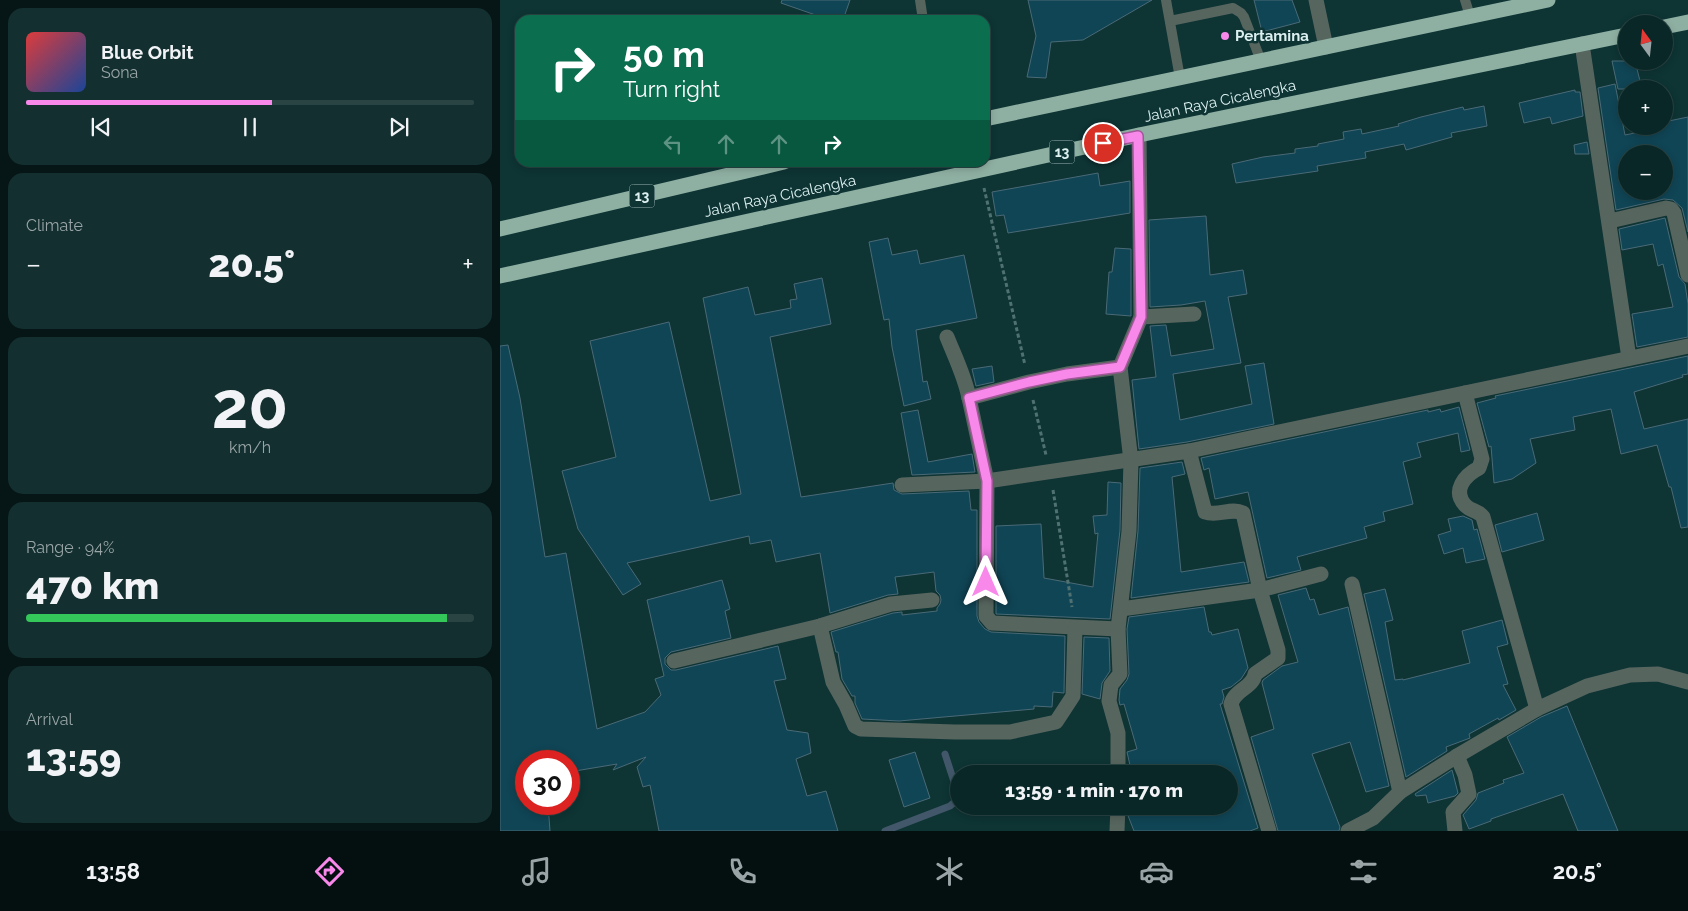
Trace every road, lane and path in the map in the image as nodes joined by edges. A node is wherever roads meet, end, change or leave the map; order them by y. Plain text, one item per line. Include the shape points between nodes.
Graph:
1 (920, 0) edge
2 (1166, 0) edge
3 (1316, 0) edge
4 (1465, 0) edge
5 (1548, 0) edge
6 (922, 15) edge
7 (1470, 16) junction
8 (1170, 21) junction
9 (1688, 22) edge
10 (1673, 25) edge
11 (1618, 37) edge
12 (1582, 44) junction
13 (1326, 47) junction
14 (1261, 61) junction
15 (1180, 78) junction
16 (990, 118) edge
17 (1138, 136) junction
18 (763, 167) edge
19 (1610, 222) junction
20 (500, 229) edge
21 (1688, 275) edge
22 (500, 276) edge
23 (1194, 314) dead end
24 (1141, 317) junction
25 (947, 337) dead end
26 (1688, 346) edge
27 (1630, 358) junction
28 (1120, 367) junction
29 (1465, 393) junction
30 (969, 398) junction
31 (1189, 451) junction
32 (1131, 460) junction
33 (987, 481) junction
34 (902, 485) dead end
35 (1321, 574) dead end
36 (1352, 584) dead end
37 (1260, 590) junction
38 (932, 600) dead end
39 (1121, 609) junction
40 (820, 626) junction
41 (1075, 628) junction
42 (1118, 629) junction
43 (674, 661) dead end
44 (1688, 682) edge
45 (1537, 709) junction
46 (1457, 756) junction
47 (1118, 765) edge
48 (1400, 792) junction
49 (1118, 815) edge
50 (1117, 831) edge
51 (1269, 831) edge
52 (1348, 831) edge
53 (1456, 831) edge

1 - 6 lane
2 - 8 lane
3 - 13 street
4 - 7 lane
5 - 7 highway, Jalan Raya Cicalengka
7 - 13 highway, Jalan Raya Cicalengka
8 - 14 lane via 1233,8 1238,10 1244,17
8 - 15 lane
9 - 10 highway
11 - 12 highway, Jalan Raya Cicalengka / 13
12 - 17 highway, Jalan Raya Cicalengka / 13
12 - 19 street
13 - 14 highway, Jalan Raya Cicalengka
14 - 15 highway, Jalan Raya Cicalengka
15 - 16 highway, Jalan Raya Cicalengka
17 - 22 highway, Jalan Raya Cicalengka / 13
17 - 24 street
18 - 20 highway, Jalan Raya Cicalengka / 13
19 - 21 street via 1671,209
19 - 27 street
23 - 24 street
24 - 28 street
25 - 30 street
26 - 27 street
27 - 29 street
28 - 30 street via 1067,374
28 - 32 street
29 - 31 street
29 - 45 street via 1482,459 1479,468 1464,479 1459,493 1468,508 1483,517
30 - 33 street
31 - 32 street
31 - 37 street via 1205,512 1238,510 1243,513
32 - 33 street
32 - 39 street via 1129,531
33 - 34 street
33 - 41 street via 988,621 992,624
35 - 37 street
36 - 48 street
37 - 39 street
37 - 51 street via 1278,658 1254,674 1254,679 1236,693 1231,704
38 - 40 street via 891,604
39 - 42 street
40 - 41 street via 833,682 855,726 861,729 955,732 1010,732 1056,722 1073,696
40 - 43 street
41 - 42 street
42 - 47 street via 1120,674 1111,685 1109,701 1118,733
44 - 45 street via 1658,674 1630,675 1587,686
45 - 46 street
46 - 48 street
46 - 53 street via 1469,794 1453,812
48 - 52 street via 1373,818
49 - 50 street

